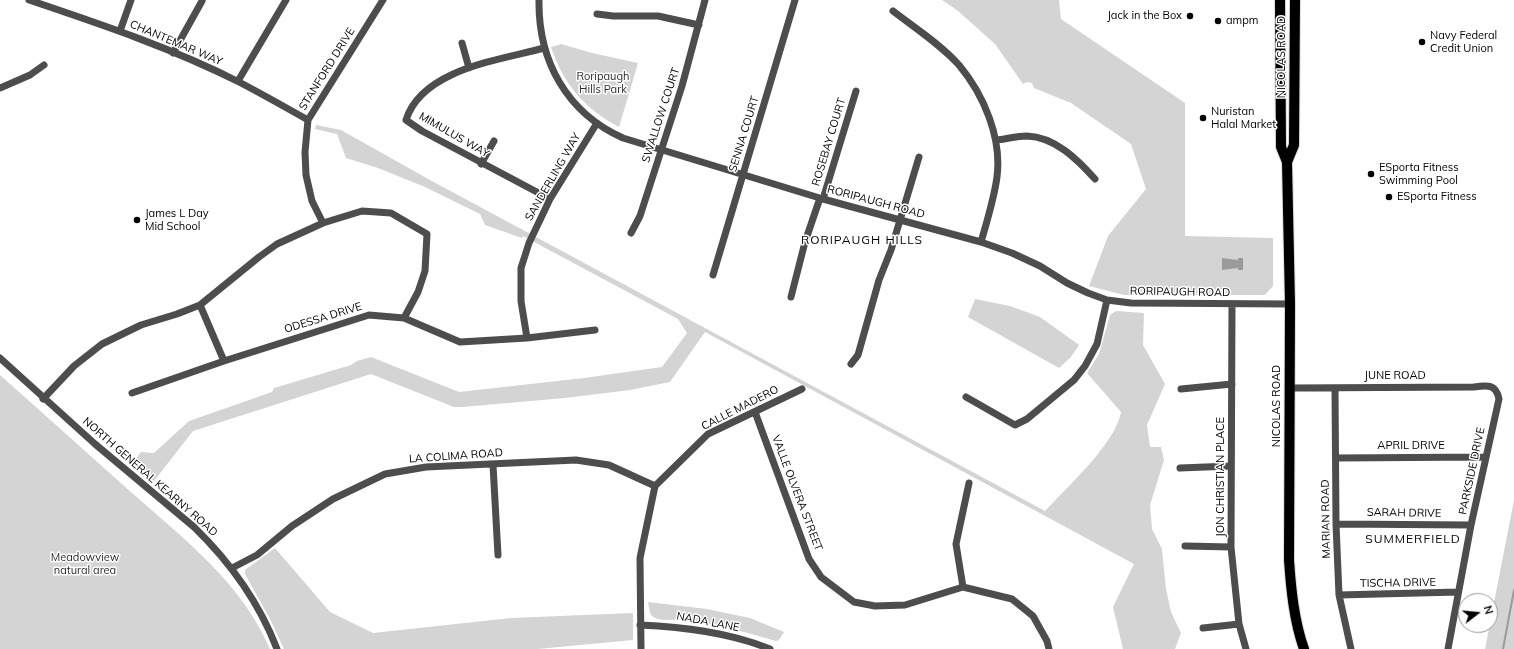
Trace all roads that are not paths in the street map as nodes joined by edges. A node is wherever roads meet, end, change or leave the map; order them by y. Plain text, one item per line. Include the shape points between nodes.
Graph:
1 (29, 0) edge
2 (131, 0) edge
3 (286, 0) edge
4 (383, 0) edge
5 (539, 0) edge
6 (705, 0) edge
7 (795, 0) edge
8 (1280, 0) edge
9 (1295, 0) edge
10 (202, 1) dead end
11 (893, 11) dead end
12 (597, 14) dead end
13 (699, 25) junction
14 (120, 31) junction
15 (462, 44) dead end
16 (544, 48) junction
17 (173, 53) junction
18 (44, 65) dead end
19 (469, 68) junction
20 (238, 81) junction
21 (0, 88) edge
22 (856, 92) dead end
23 (308, 120) junction
24 (597, 123) junction
25 (996, 140) junction
26 (494, 141) dead end
27 (661, 149) junction
28 (920, 158) dead end
29 (1287, 162) junction
30 (481, 164) junction
31 (743, 174) junction
32 (1095, 179) dead end
33 (821, 198) junction
34 (550, 199) junction
35 (900, 221) junction
36 (323, 223) junction
37 (631, 233) dead end
38 (981, 242) junction
39 (713, 275) dead end
40 (790, 297) dead end
41 (1107, 300) junction
42 (1232, 304) junction
43 (1290, 304) junction
44 (200, 305) junction
45 (404, 318) junction
46 (595, 330) dead end
47 (527, 338) junction
48 (0, 358) edge
49 (224, 361) junction
50 (851, 364) dead end
51 (1232, 384) junction
52 (1181, 388) dead end
53 (1290, 388) junction
54 (1335, 388) junction
55 (802, 389) dead end
56 (1498, 392) joint
57 (132, 394) dead end
58 (966, 397) dead end
59 (43, 399) junction
60 (755, 412) junction
61 (1486, 457) junction
62 (1336, 458) junction
63 (493, 465) junction
64 (1231, 466) junction
65 (1180, 468) dead end
66 (969, 483) dead end
67 (655, 486) junction
68 (1336, 524) junction
69 (1472, 525) junction
70 (1185, 546) dead end
71 (1231, 547) junction
72 (498, 555) dead end
73 (232, 568) junction
74 (963, 587) junction
75 (1458, 592) junction
76 (1339, 595) junction
77 (1239, 624) junction
78 (640, 625) junction
79 (1202, 628) dead end
80 (277, 649) edge
81 (641, 649) edge
82 (770, 649) edge
83 (1049, 649) edge
84 (1246, 649) edge
85 (1304, 649) edge
86 (1351, 649) edge
87 (1448, 649) edge

1 - 14 street, CHANTEMAR WAY
2 - 14 street
3 - 20 street
4 - 23 street, STANFORD DRIVE
5 - 16 street, RORIPAUGH ROAD
6 - 13 street, SWALLOW COURT
7 - 31 street, SENNA COURT
8 - 29 main road, NICOLAS ROAD via 1281,147
9 - 29 main road, NICOLAS ROAD via 1294,145
10 - 17 street
11 - 25 street via 921,32 971,80
12 - 13 street via 658,16
13 - 27 street, SWALLOW COURT
14 - 17 street, CHANTEMAR WAY
15 - 19 street
16 - 19 street, MIMULUS WAY
16 - 24 street, RORIPAUGH ROAD via 562,89
17 - 20 street, CHANTEMAR WAY
18 - 21 street via 30,75
19 - 30 street, MIMULUS WAY via 438,81 419,99 406,120 422,132
20 - 23 street, CHANTEMAR WAY
22 - 33 street, ROSEBAY COURT
23 - 36 street, STANFORD DRIVE via 306,175 312,201
24 - 27 street, RORIPAUGH ROAD via 623,138
24 - 34 street, SANDERLING WAY
25 - 32 street via 1027,136 1046,140 1077,158
25 - 38 street via 997,177
26 - 30 street
27 - 31 street, RORIPAUGH ROAD
27 - 37 street, SWALLOW COURT via 640,216
28 - 35 street
29 - 43 main road, NICOLAS ROAD
30 - 34 street, MIMULUS WAY
31 - 33 street, RORIPAUGH ROAD
31 - 39 street, SENNA COURT
33 - 35 street, RORIPAUGH ROAD
33 - 40 street, ROSEBAY COURT via 805,242
34 - 47 street, SANDERLING WAY via 531,237 521,268 521,301
35 - 38 street, RORIPAUGH ROAD
35 - 50 street via 879,280 858,355
36 - 44 street via 277,244
36 - 45 street via 362,211 391,213 427,234 425,271 418,292
38 - 41 street, RORIPAUGH ROAD via 1012,253 1067,283
41 - 42 street, RORIPAUGH ROAD via 1131,303
41 - 58 street via 1097,344 1085,366 1074,380 1027,420 1015,425
42 - 43 street, RORIPAUGH ROAD
42 - 51 street, JON CHRISTIAN PLACE
43 - 53 main road, NICOLAS ROAD
44 - 49 street
44 - 59 street via 141,326 102,344 74,366
45 - 47 street, ODESSA DRIVE via 460,342
45 - 49 street, ODESSA DRIVE via 369,315
46 - 47 street, ODESSA DRIVE
48 - 59 street, NORTH GENERAL KEARNY ROAD
49 - 57 street, ODESSA DRIVE
51 - 52 street
51 - 64 street, JON CHRISTIAN PLACE
53 - 54 street, JUNE ROAD
53 - 85 main road, NICOLAS ROAD via 1289,560 1292,594
54 - 56 street, JUNE ROAD via 1474,387 1488,384
54 - 62 street, MARIAN ROAD
55 - 60 street, CALLE MADERO
56 - 61 street, PARKSIDE DRIVE via 1499,399
59 - 73 street, NORTH GENERAL KEARNY ROAD via 194,527
60 - 67 street, CALLE MADERO via 708,434
60 - 74 street, VALLE OLVERA STREET via 809,559 821,577 835,590 854,602 875,606 905,605
61 - 62 street, APRIL DRIVE
61 - 69 street, PARKSIDE DRIVE
62 - 68 street, MARIAN ROAD
63 - 67 street, LA COLIMA ROAD via 576,460 609,465
63 - 72 street
63 - 73 street, LA COLIMA ROAD via 426,467 385,474 334,499 292,526 257,555
64 - 65 street
64 - 71 street, JON CHRISTIAN PLACE
66 - 74 street via 956,544
67 - 78 street via 640,558
68 - 69 street, SARAH DRIVE
68 - 76 street, MARIAN ROAD
69 - 75 street, PARKSIDE DRIVE
70 - 71 street
71 - 77 street, JON CHRISTIAN PLACE
73 - 80 street, NORTH GENERAL KEARNY ROAD via 258,607
74 - 83 street via 1012,599 1033,616
75 - 76 street, TISCHA DRIVE
75 - 87 street, PARKSIDE DRIVE
76 - 86 street, MARIAN ROAD
77 - 79 street
77 - 84 street, JON CHRISTIAN PLACE
78 - 81 street
78 - 82 street, NADA LANE via 674,626 758,644

